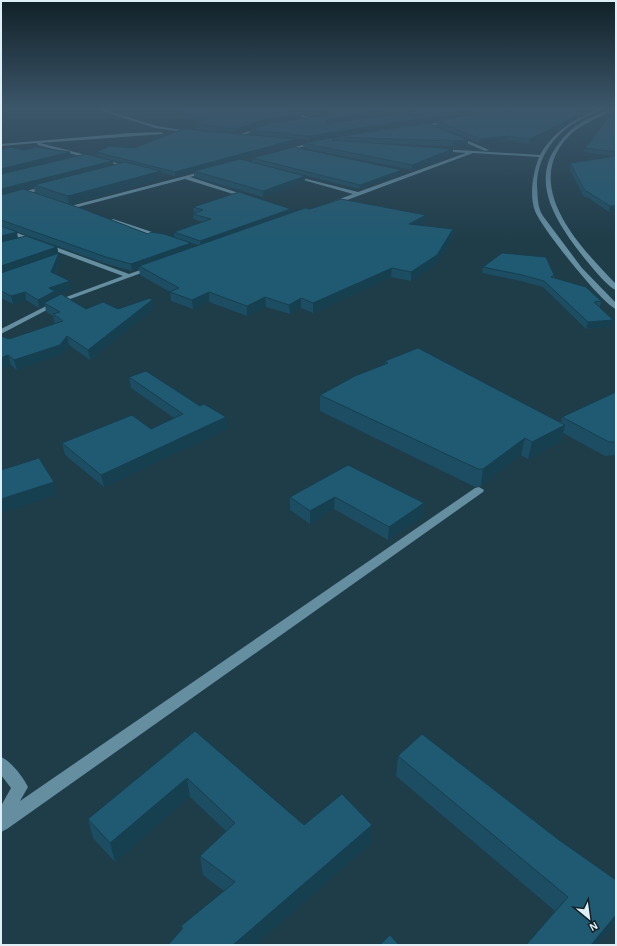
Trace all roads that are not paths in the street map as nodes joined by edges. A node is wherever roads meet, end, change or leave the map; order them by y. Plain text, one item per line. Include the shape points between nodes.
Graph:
1 (76, 153) edge
2 (469, 153) edge
3 (506, 153) edge
4 (542, 153) edge
5 (555, 153) edge
6 (87, 156) junction
7 (540, 156) junction
8 (73, 160) edge
9 (126, 166) junction
10 (133, 168) edge
11 (212, 170) edge
12 (110, 171) edge
13 (398, 171) edge
14 (285, 174) edge
15 (413, 174) junction
16 (161, 176) edge
17 (184, 177) junction
18 (176, 179) junction
19 (48, 187) edge
20 (25, 193) junction
21 (359, 194) junction
22 (40, 198) edge
23 (251, 198) edge
24 (1, 199) edge
25 (63, 205) edge
26 (324, 206) edge
27 (70, 207) junction
28 (85, 212) edge
29 (107, 219) edge
30 (1, 229) edge
31 (166, 238) edge
32 (29, 239) junction
33 (15, 243) edge
34 (70, 254) junction
35 (56, 259) edge
36 (158, 266) edge
37 (128, 276) junction
38 (616, 288) edge
39 (616, 307) edge
40 (1, 324) edge
41 (8, 328) junction
42 (1, 332) edge
43 (479, 490) dead end
44 (1, 764) edge
45 (1, 822) edge

1 - 6 street
2 - 15 street
3 - 7 street
4 - 7 street
5 - 38 street via 550,165 548,192 556,214 574,240
6 - 8 street
6 - 9 street
7 - 39 street via 535,173 537,210 569,259
9 - 10 street
9 - 12 street
11 - 17 street
13 - 15 street
14 - 21 street
15 - 21 street
16 - 18 street
17 - 18 street
17 - 23 street
18 - 27 street
19 - 20 street
20 - 22 street
20 - 24 street
21 - 26 street
25 - 27 street
27 - 28 street
29 - 31 street
30 - 32 street
32 - 33 street
32 - 34 street
34 - 35 street
34 - 37 street
36 - 37 street
37 - 41 street via 60,301
40 - 41 street
41 - 42 street
43 - 45 street
44 - 45 street via 20,787

